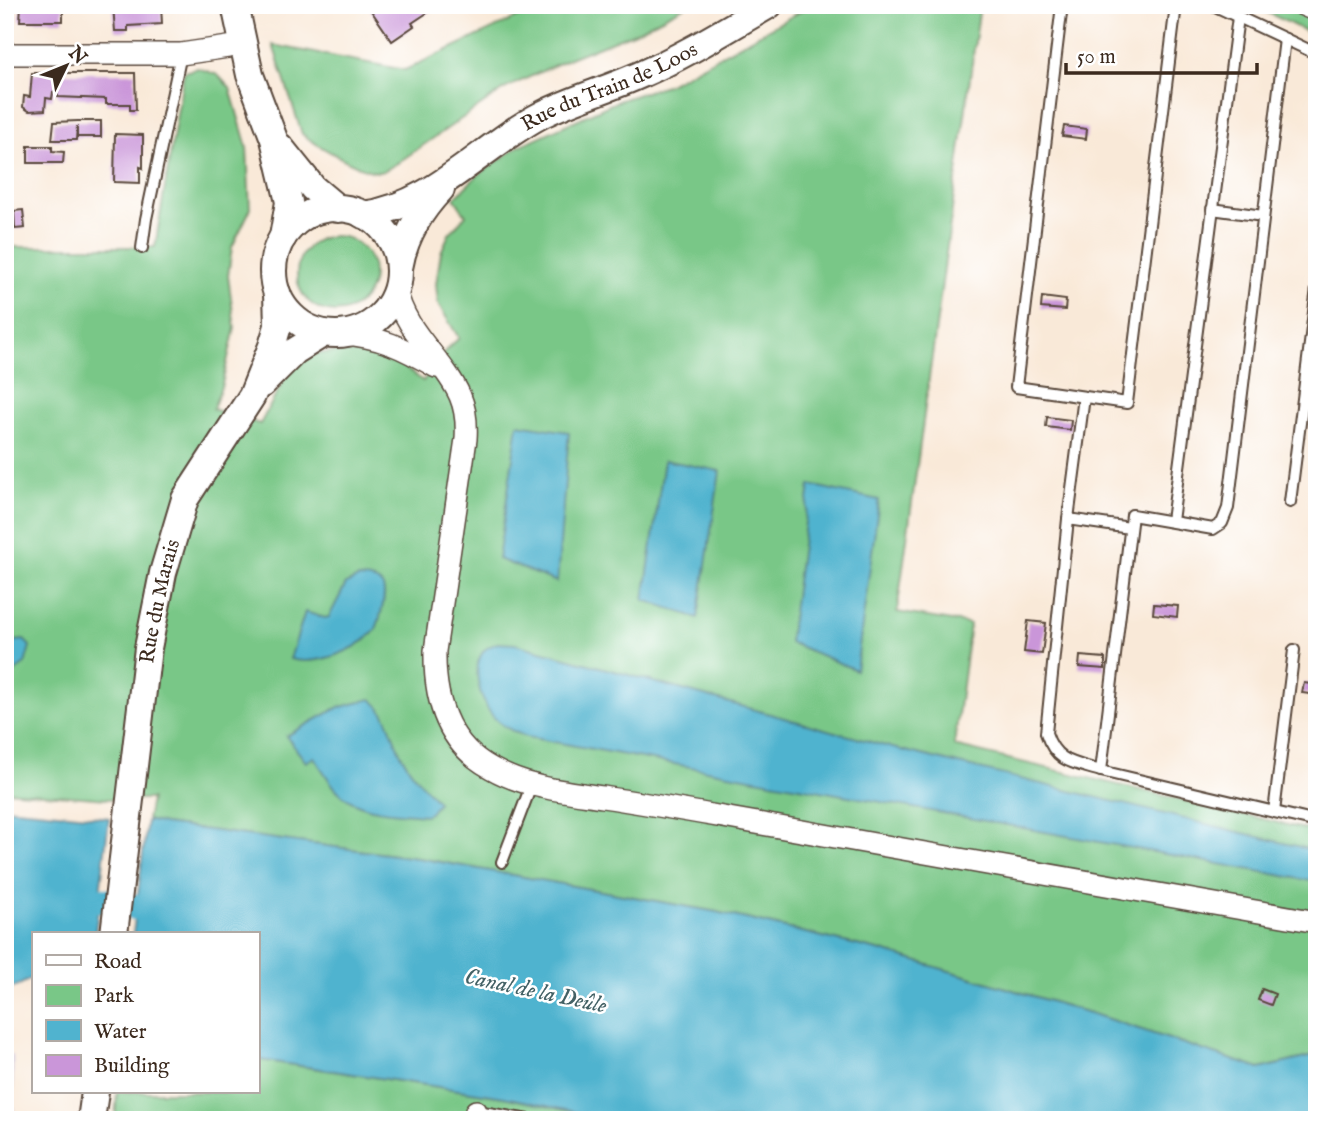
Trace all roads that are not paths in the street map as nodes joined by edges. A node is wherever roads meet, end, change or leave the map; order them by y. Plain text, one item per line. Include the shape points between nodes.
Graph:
1 (235, 5) edge
2 (769, 5) edge
3 (1062, 5) edge
4 (1176, 5) edge
5 (1213, 5) edge
6 (1303, 5) edge
7 (1317, 11) edge
8 (1238, 17) junction
9 (1285, 39) junction
10 (242, 46) junction
11 (5, 54) edge
12 (181, 54) junction
13 (1317, 54) edge
14 (274, 139) junction
15 (454, 175) junction
16 (1212, 209) junction
17 (351, 212) junction
18 (1262, 216) junction
19 (283, 237) junction
20 (142, 248) dead end
21 (397, 282) junction
22 (1317, 288) edge
23 (277, 293) junction
24 (333, 333) junction
25 (443, 371) junction
26 (252, 396) junction
27 (1084, 397) junction
28 (1290, 502) dead end
29 (1068, 519) junction
30 (1172, 521) junction
31 (1130, 528) junction
32 (1294, 650) dead end
33 (1101, 771) junction
34 (531, 786) junction
35 (1274, 812) junction
36 (1317, 822) edge
37 (502, 862) dead end
38 (1317, 922) edge
39 (114, 932) edge
40 (95, 1094) edge
41 (477, 1115) edge
42 (91, 1120) edge
43 (529, 1120) edge

1 - 10 street
2 - 15 street, Rue du Train de Loos via 661,66 541,115
3 - 27 lane via 1016,387
4 - 27 lane via 1126,403
5 - 8 lane
6 - 7 street
8 - 9 lane
8 - 16 lane
9 - 13 lane
9 - 18 lane
10 - 12 street
10 - 14 street
11 - 12 street
12 - 20 lane
14 - 17 street via 313,188
14 - 19 street via 289,202
15 - 17 street, Rue du Train de Loos via 382,212
15 - 21 street, Rue du Train de Loos via 412,229 401,255
16 - 18 lane
16 - 30 lane
17 - 19 street via 311,214
17 - 21 street via 376,224 391,243 397,258
18 - 30 lane via 1227,508 1222,523 1213,529
19 - 23 street via 274,264
21 - 24 street via 384,311 372,322 358,330
21 - 25 street via 403,314
22 - 28 lane
23 - 24 street via 292,316 306,327
23 - 26 street, Rue du Marais via 278,326
24 - 25 street via 374,337
24 - 26 street via 295,351
25 - 34 street via 461,397 467,439 435,652 437,694 443,714 464,748 490,768
26 - 39 street, Rue du Marais via 198,476 180,512 151,626
27 - 29 lane
29 - 31 lane
29 - 33 lane via 1046,733 1050,747 1062,759
30 - 31 lane via 1132,515
31 - 33 lane
32 - 35 lane
33 - 35 lane
34 - 37 lane
34 - 38 street
35 - 36 lane
40 - 42 street
41 - 43 lane

